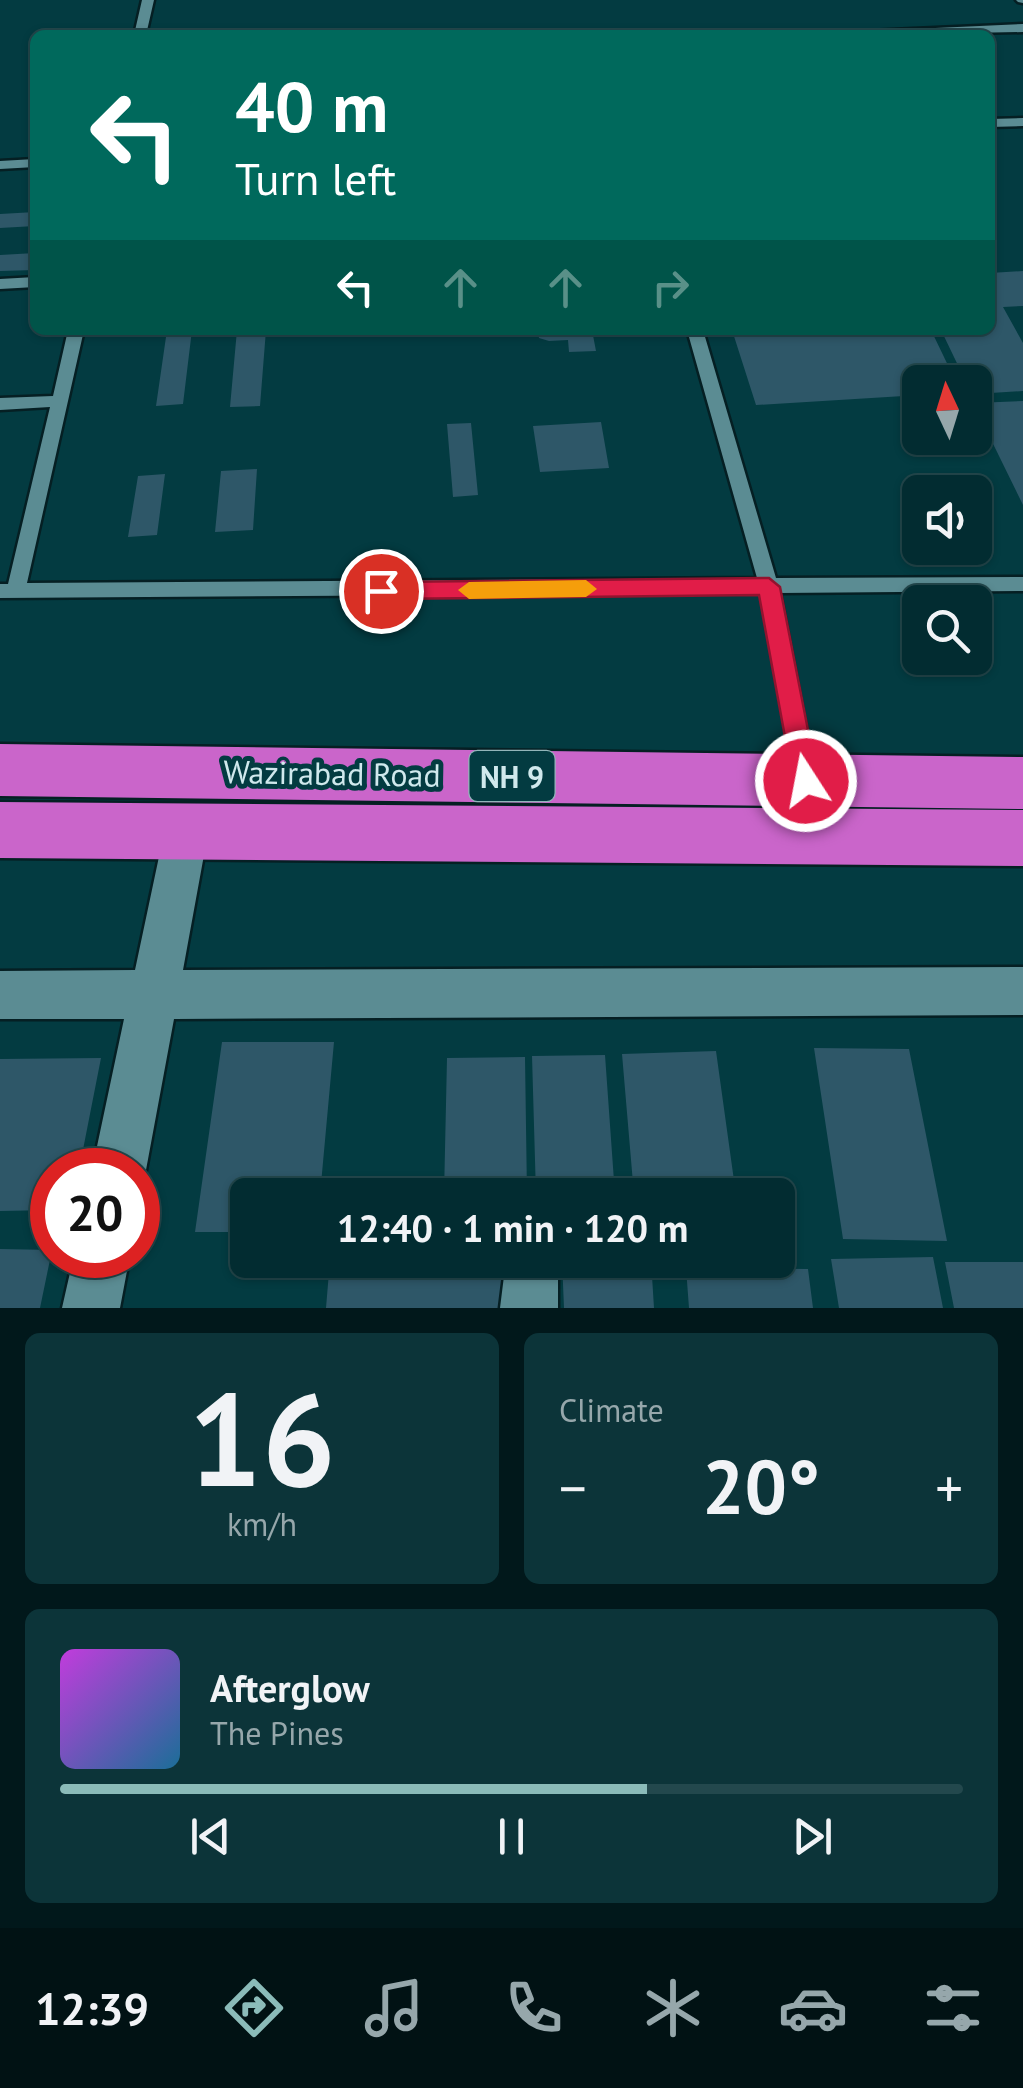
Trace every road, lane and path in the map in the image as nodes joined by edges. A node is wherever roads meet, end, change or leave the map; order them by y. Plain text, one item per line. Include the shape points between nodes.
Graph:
1 (148, 0) edge
2 (1023, 28) edge
3 (141, 30) edge
4 (979, 30) edge
5 (1023, 122) edge
6 (995, 123) edge
7 (30, 163) edge
8 (0, 165) edge
9 (30, 282) edge
10 (0, 284) edge
11 (75, 335) edge
12 (696, 335) edge
13 (60, 401) junction
14 (0, 404) edge
15 (1023, 584) edge
16 (769, 587) junction
17 (8, 592) edge
18 (0, 770) edge
19 (806, 781) junction
20 (1023, 783) edge
21 (0, 830) edge
22 (186, 833) junction
23 (1023, 838) edge
24 (1023, 991) edge
25 (153, 994) junction
26 (0, 995) edge
27 (122, 1148) edge
28 (97, 1278) edge
29 (91, 1308) edge

1 - 3 lane
2 - 4 lane
5 - 6 lane
7 - 8 lane
9 - 10 lane
11 - 13 lane
12 - 16 lane
13 - 14 lane
13 - 17 lane
15 - 16 lane
16 - 17 lane
16 - 19 lane
18 - 19 highway, Wazirabad Road / NH 9
19 - 20 highway, Wazirabad Road / NH 9
21 - 22 highway, Wazirabad Road / NH 9
22 - 23 highway, Wazirabad Road / NH 9
22 - 25 street
24 - 25 street
25 - 26 street
25 - 27 street
28 - 29 street

